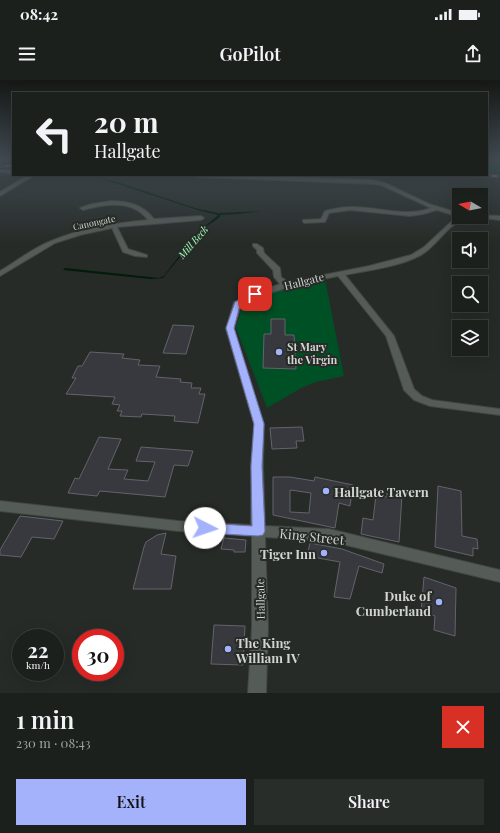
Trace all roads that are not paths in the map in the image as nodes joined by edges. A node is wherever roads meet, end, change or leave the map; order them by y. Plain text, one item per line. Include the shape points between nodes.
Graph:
1 (12, 187) edge
2 (389, 187) edge
3 (0, 194) edge
4 (82, 208) dead end
5 (436, 208) junction
6 (452, 213) edge
7 (202, 218) dead end
8 (488, 218) edge
9 (500, 218) edge
10 (152, 221) junction
11 (305, 221) dead end
12 (452, 223) edge
13 (114, 227) junction
14 (261, 247) dead end
15 (145, 257) dead end
16 (339, 273) junction
17 (0, 274) edge
18 (287, 285) junction
19 (500, 412) edge
20 (0, 506) edge
21 (258, 531) junction
22 (500, 576) edge
23 (257, 693) edge

1 - 3 street
2 - 5 street
4 - 10 street via 106,200 128,204 144,210
5 - 6 street
5 - 11 street via 421,214 350,208 327,212 323,221
7 - 10 street, Canongate
8 - 9 street
10 - 13 street, Canongate
12 - 16 street, Hallgate via 415,256
13 - 15 street via 119,234 121,246 127,253
13 - 17 street, Canongate via 60,239
14 - 18 street via 260,254 277,270 278,279
16 - 18 street, Hallgate
16 - 19 street via 390,336 409,390 418,398 430,403
18 - 21 street, Hallgate via 255,294 237,304 230,328 259,424
20 - 21 street, King Street via 178,526
21 - 22 street, King Street via 329,535
21 - 23 street, Hallgate via 260,627

